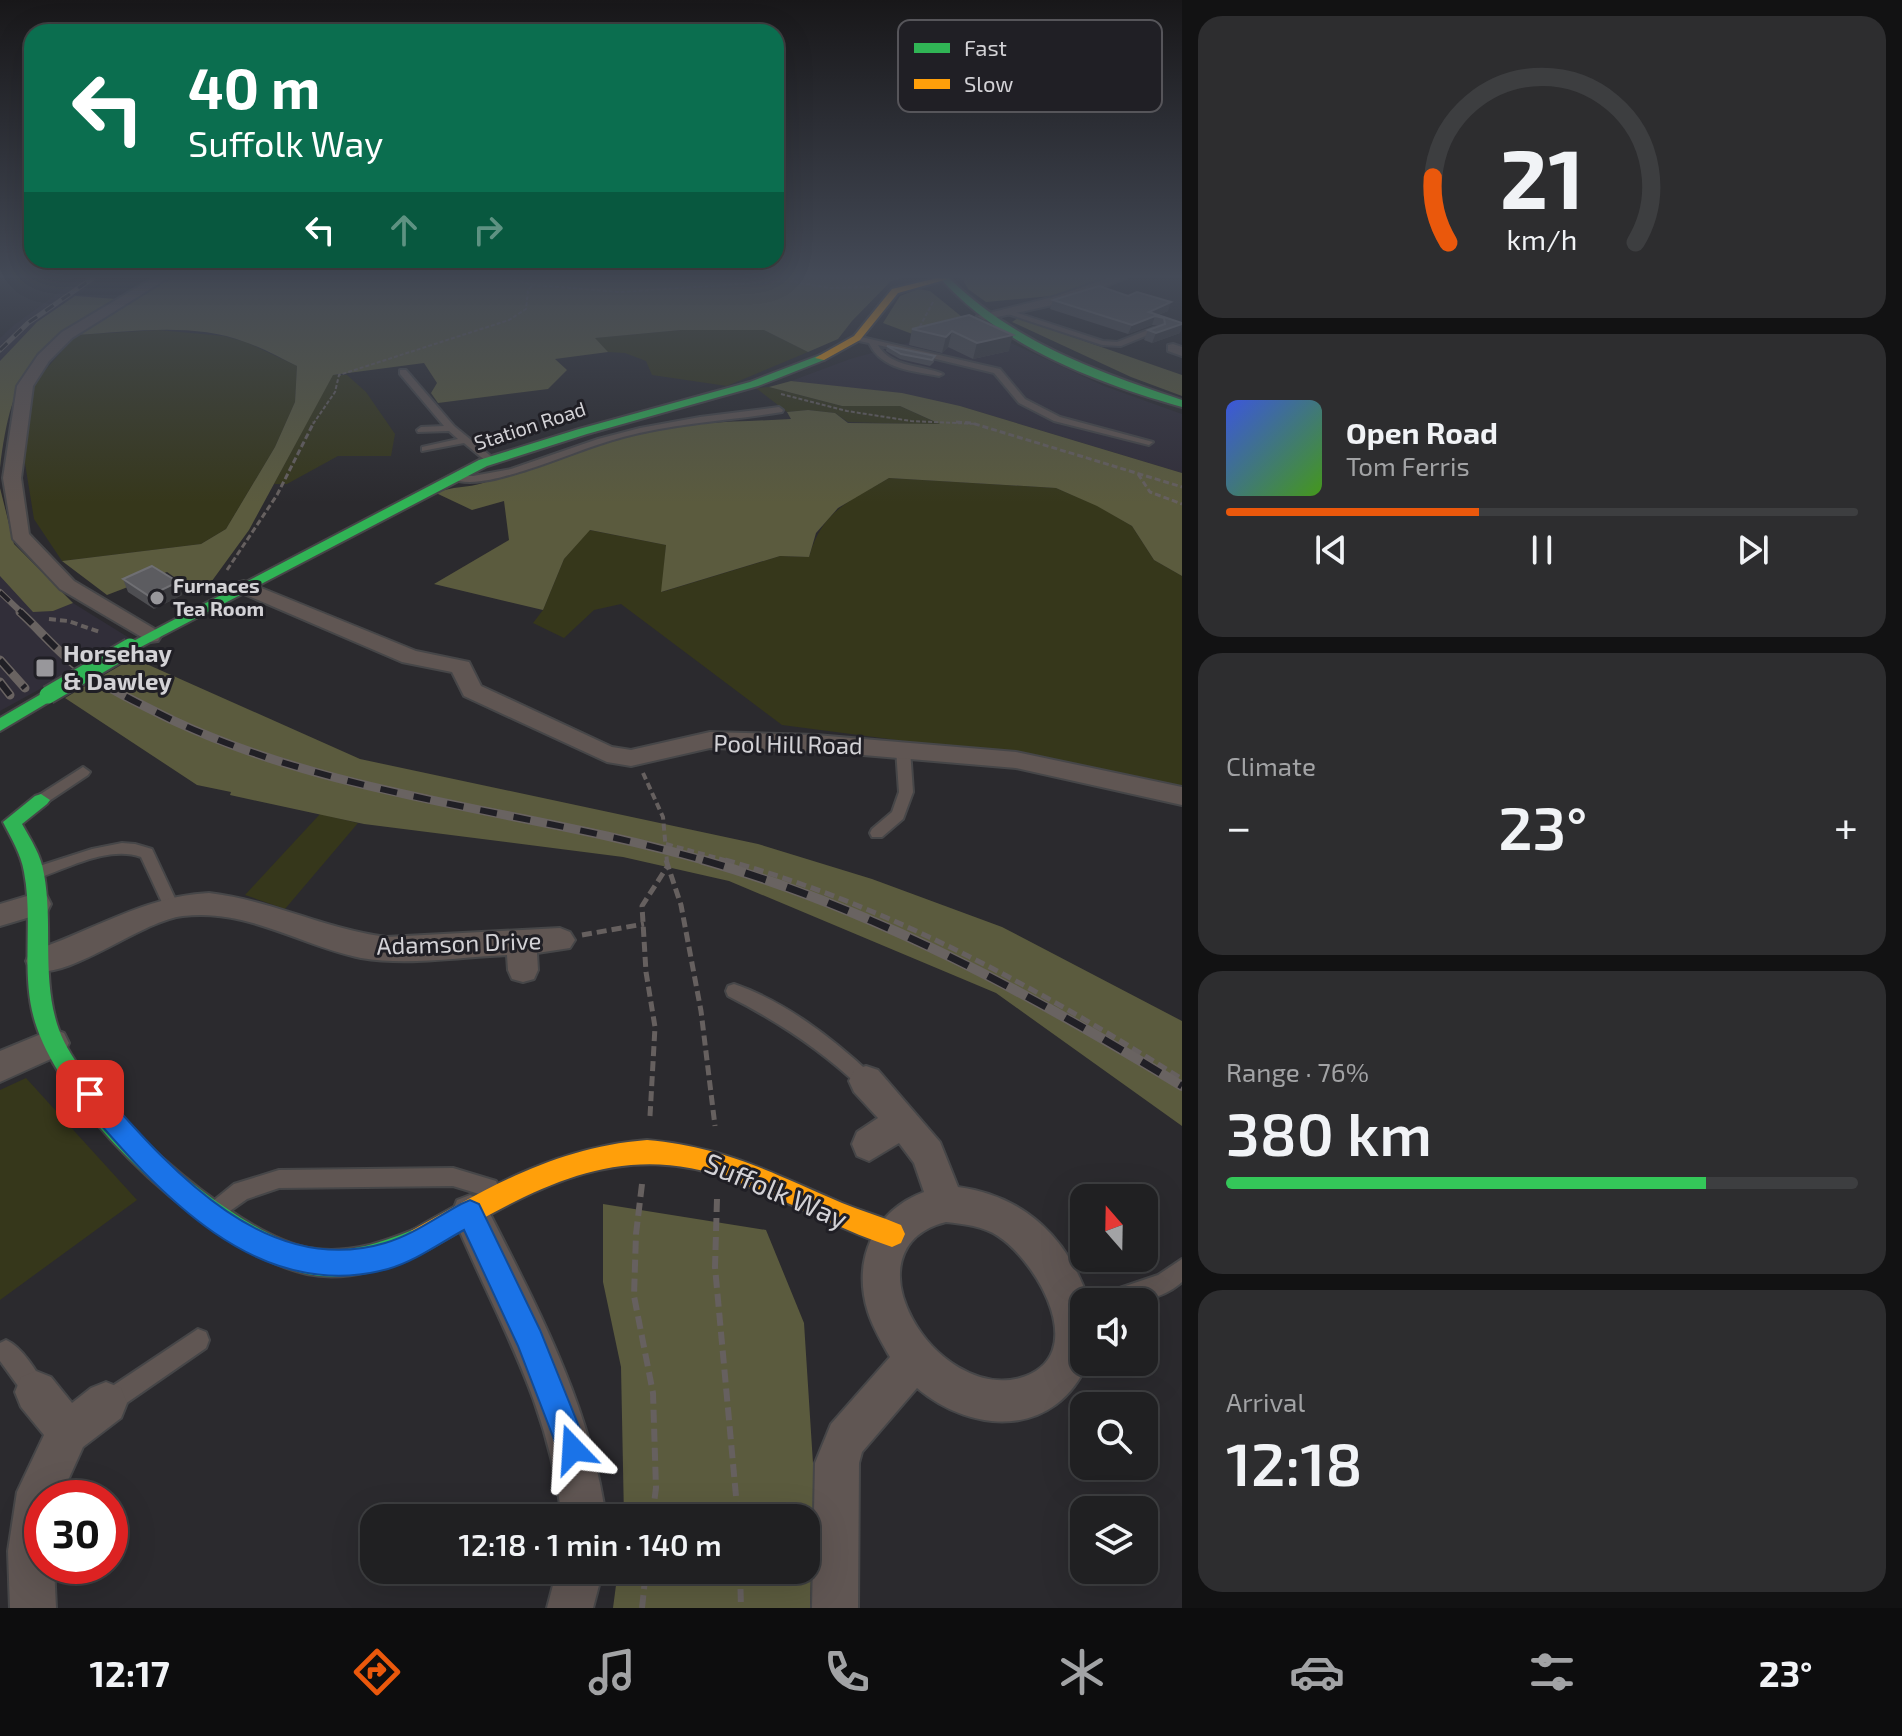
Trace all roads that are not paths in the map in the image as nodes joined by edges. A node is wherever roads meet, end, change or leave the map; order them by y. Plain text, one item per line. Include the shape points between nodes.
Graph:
1 (48, 353) edge
2 (835, 353) edge
3 (880, 353) edge
4 (926, 353) edge
5 (1060, 353) edge
6 (403, 372) dead end
7 (939, 374) dead end
8 (1182, 404) edge
9 (779, 410) dead end
10 (451, 428) junction
11 (421, 430) dead end
12 (464, 440) junction
13 (1149, 442) dead end
14 (425, 449) dead end
15 (490, 460) junction
16 (455, 478) junction
17 (244, 587) junction
18 (150, 636) junction
19 (0, 726) edge
20 (903, 749) junction
21 (83, 772) dead end
22 (1182, 796) edge
23 (41, 800) joint
24 (4, 821) edge
25 (877, 833) dead end
26 (35, 873) junction
27 (37, 904) junction
28 (171, 907) junction
29 (0, 915) edge
30 (560, 940) road end
31 (41, 961) junction
32 (734, 991) dead end
33 (53, 1043) junction
34 (0, 1067) edge
35 (866, 1081) joint
36 (903, 1121) junction
37 (869, 1144) dead end
38 (486, 1204) junction
39 (946, 1204) junction
40 (210, 1215) junction
41 (892, 1234) junction
42 (1182, 1269) edge
43 (1150, 1288) edge
44 (1070, 1289) edge
45 (198, 1340) dead end
46 (6, 1351) dead end
47 (1070, 1357) edge
48 (915, 1359) junction
49 (36, 1392) joint
50 (106, 1403) joint
51 (68, 1432) junction
52 (582, 1504) edge
53 (576, 1584) edge
54 (33, 1607) edge
55 (570, 1608) edge
56 (835, 1608) edge

1 - 18 street via 25,386 12,478 20,535 67,585
2 - 15 street, Station Road via 748,386
3 - 7 lane via 894,364
4 - 13 lane via 997,371 1022,401 1057,419
5 - 8 street
6 - 10 lane
9 - 16 lane via 624,434 502,473
10 - 11 lane
10 - 12 lane
12 - 14 lane
12 - 15 lane
15 - 16 street, Station Road
16 - 17 street, Station Road
17 - 18 street, Station Road
17 - 20 street, Pool Hill Road via 410,657 461,667 472,691 607,754 631,758 710,740
18 - 19 street, Station Road, bridge
20 - 22 street, Pool Hill Road via 1016,760
20 - 25 lane via 906,792 898,815
21 - 23 lane
23 - 24 street
24 - 26 street via 28,850
26 - 27 street
26 - 28 lane via 116,848 139,849 147,853
27 - 29 street
27 - 31 street
28 - 30 street, Adamson Drive via 231,905 357,947 522,956
28 - 31 street, Adamson Drive
31 - 33 street via 43,1005
32 - 35 lane via 798,1023
33 - 34 street
33 - 40 street, Suffolk Way via 134,1145
35 - 36 street
36 - 37 street
36 - 39 street via 928,1154
38 - 40 lane via 474,1181 453,1177 279,1179 241,1191
38 - 40 street, Suffolk Way via 389,1256 338,1264 286,1257
38 - 41 street, Suffolk Way via 569,1162 647,1149 718,1164 862,1228
38 - 52 street via 566,1428
39 - 41 street via 910,1216
39 - 44 street via 984,1210 1021,1230
41 - 48 street via 881,1284 891,1323
42 - 43 lane
45 - 50 lane
46 - 49 lane
47 - 48 street via 1050,1385 1013,1402 950,1388
48 - 56 street via 846,1439 837,1463
49 - 51 street
50 - 51 street
51 - 54 street via 39,1492 31,1551
53 - 55 street

